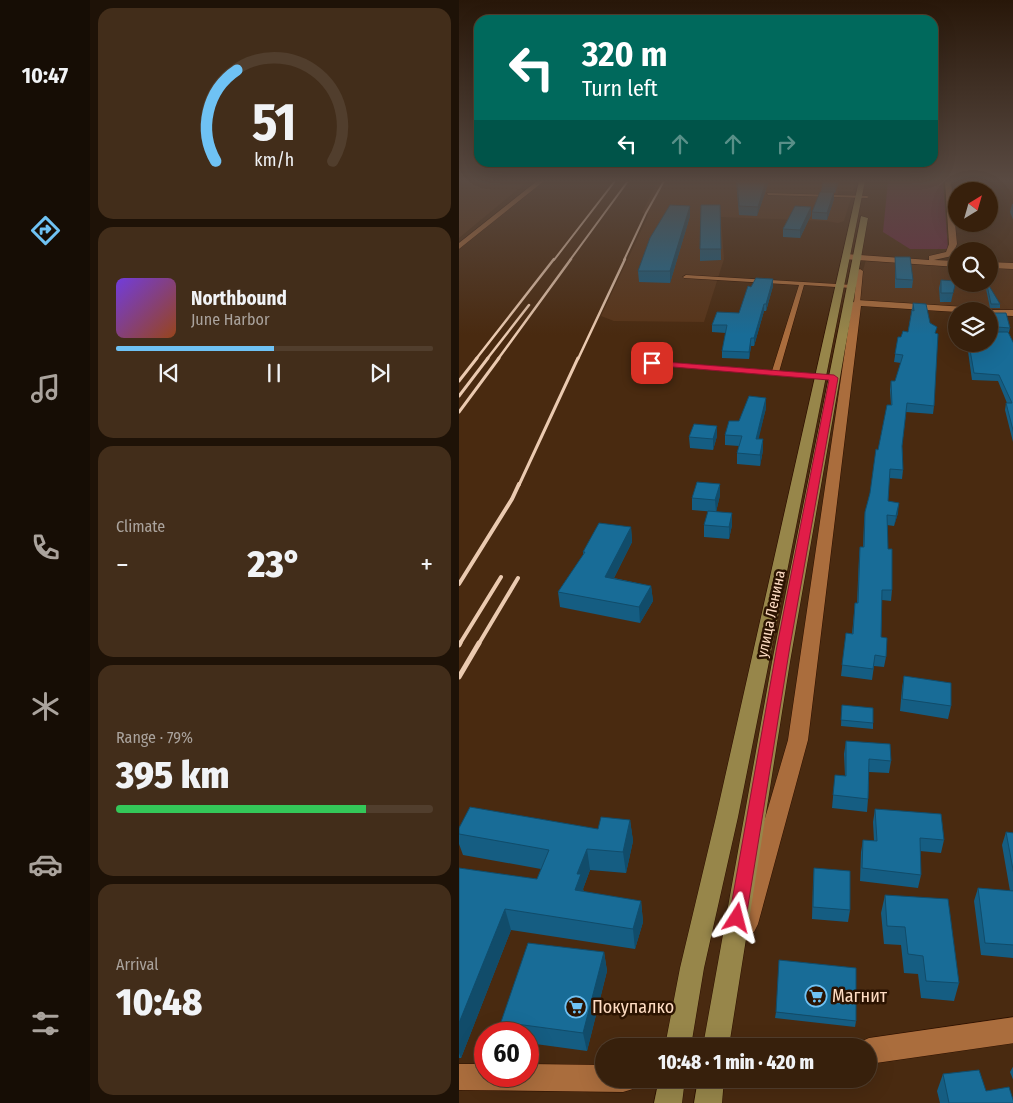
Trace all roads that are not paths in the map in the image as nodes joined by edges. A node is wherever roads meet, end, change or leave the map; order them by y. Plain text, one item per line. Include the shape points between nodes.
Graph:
1 (477, 232) edge
2 (858, 232) edge
3 (952, 232) edge
4 (459, 247) edge
5 (854, 262) junction
6 (919, 262) junction
7 (948, 264) edge
8 (998, 265) edge
9 (1013, 266) edge
10 (686, 276) dead end
11 (802, 283) junction
12 (846, 286) junction
13 (857, 303) junction
14 (948, 309) edge
15 (998, 312) edge
16 (1013, 313) edge
17 (652, 363) dead end
18 (775, 373) junction
19 (827, 377) junction
20 (729, 974) junction
21 (1013, 1030) edge
22 (679, 1038) edge
23 (718, 1038) edge
24 (877, 1050) edge
25 (459, 1078) edge
26 (595, 1079) edge
27 (670, 1088) edge
28 (710, 1088) edge
29 (668, 1103) edge
30 (708, 1103) edge

1 - 4 street
2 - 5 main road, улица Ленина
3 - 6 street via 953,244 949,254
5 - 6 street
5 - 12 main road, улица Ленина
5 - 13 lane
6 - 7 street
8 - 9 street
10 - 11 lane
11 - 12 lane
11 - 18 lane
12 - 19 main road, улица Ленина
13 - 14 street
13 - 20 street, улица Ленина via 798,740
15 - 16 street
17 - 18 lane
18 - 19 lane
19 - 20 main road, улица Ленина
19 - 22 main road, улица Ленина via 692,968
20 - 23 main road, улица Ленина
21 - 24 street
25 - 26 street
27 - 29 main road
28 - 30 main road

